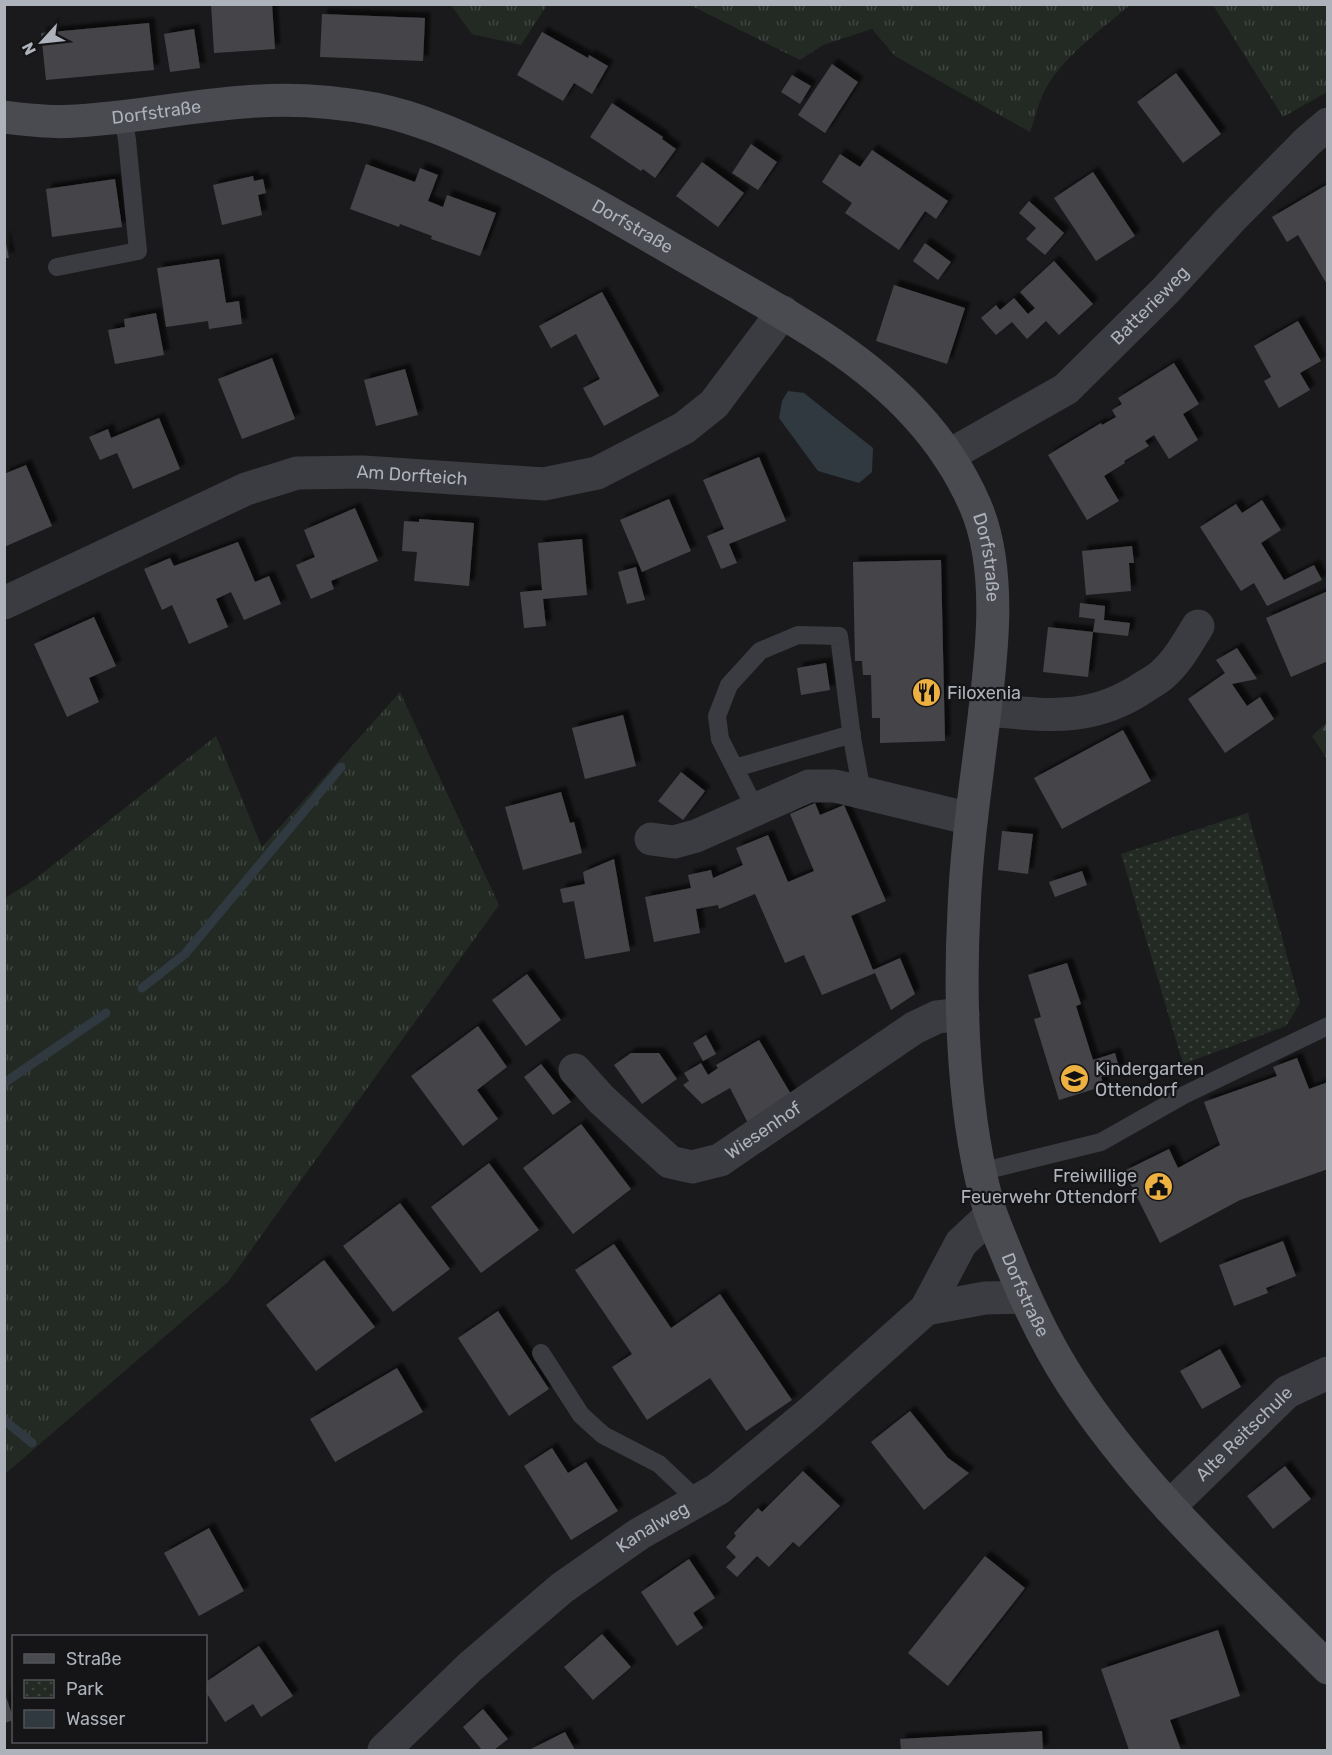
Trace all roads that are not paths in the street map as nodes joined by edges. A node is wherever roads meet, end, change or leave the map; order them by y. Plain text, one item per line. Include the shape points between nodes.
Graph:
1 (123, 116) junction
2 (4, 117) edge
3 (1328, 124) edge
4 (57, 267) dead end
5 (783, 312) junction
6 (948, 456) junction
7 (4, 603) edge
8 (1197, 626) dead end
9 (985, 710) junction
10 (852, 734) junction
11 (735, 768) junction
12 (862, 792) junction
13 (756, 810) junction
14 (971, 819) junction
15 (651, 839) dead end
16 (963, 1014) junction
17 (1328, 1026) edge
18 (575, 1070) dead end
19 (980, 1172) junction
20 (991, 1215) junction
21 (1025, 1297) junction
22 (926, 1309) junction
23 (541, 1353) dead end
24 (1328, 1373) edge
25 (697, 1500) junction
26 (1169, 1508) junction
27 (1328, 1668) edge
28 (384, 1750) edge

1 - 2 main road, Dorfstraße via 72,122
1 - 4 lane via 138,251
1 - 5 main road, Dorfstraße via 247,101 330,102 382,110 448,131 543,175
3 - 6 street, Batterieweg via 1066,388
5 - 6 main road, Dorfstraße via 863,366 915,414
5 - 7 street, Am Dorfteich via 714,404 684,428 597,473 544,484 363,472 297,474 246,489
6 - 9 main road, Dorfstraße via 976,507 990,560 993,620
8 - 9 street via 1164,674 1104,708 1077,714
9 - 14 main road, Dorfstraße
10 - 11 lane
10 - 11 lane via 840,636 798,635 760,651 729,685 717,716 720,739
10 - 12 lane
11 - 13 lane
12 - 13 street via 809,786
12 - 14 street
13 - 15 street via 696,836 674,842
14 - 16 main road, Dorfstraße via 964,910
16 - 18 street, Wiesenhof via 937,1017 914,1028 720,1160 693,1167 670,1162 600,1099
16 - 19 main road, Dorfstraße
17 - 19 lane via 1184,1095 1101,1142
19 - 20 main road, Dorfstraße
20 - 21 main road, Dorfstraße
20 - 22 street, Kanalweg via 961,1243
21 - 22 street via 985,1298
21 - 26 main road, Dorfstraße via 1071,1381
22 - 25 street, Kanalweg via 718,1489
23 - 25 lane via 581,1415 603,1435 659,1464
24 - 26 street, Alte Reitschule via 1287,1392
25 - 28 street, Kanalweg via 639,1534 562,1588 470,1666
26 - 27 main road, Dorfstraße

